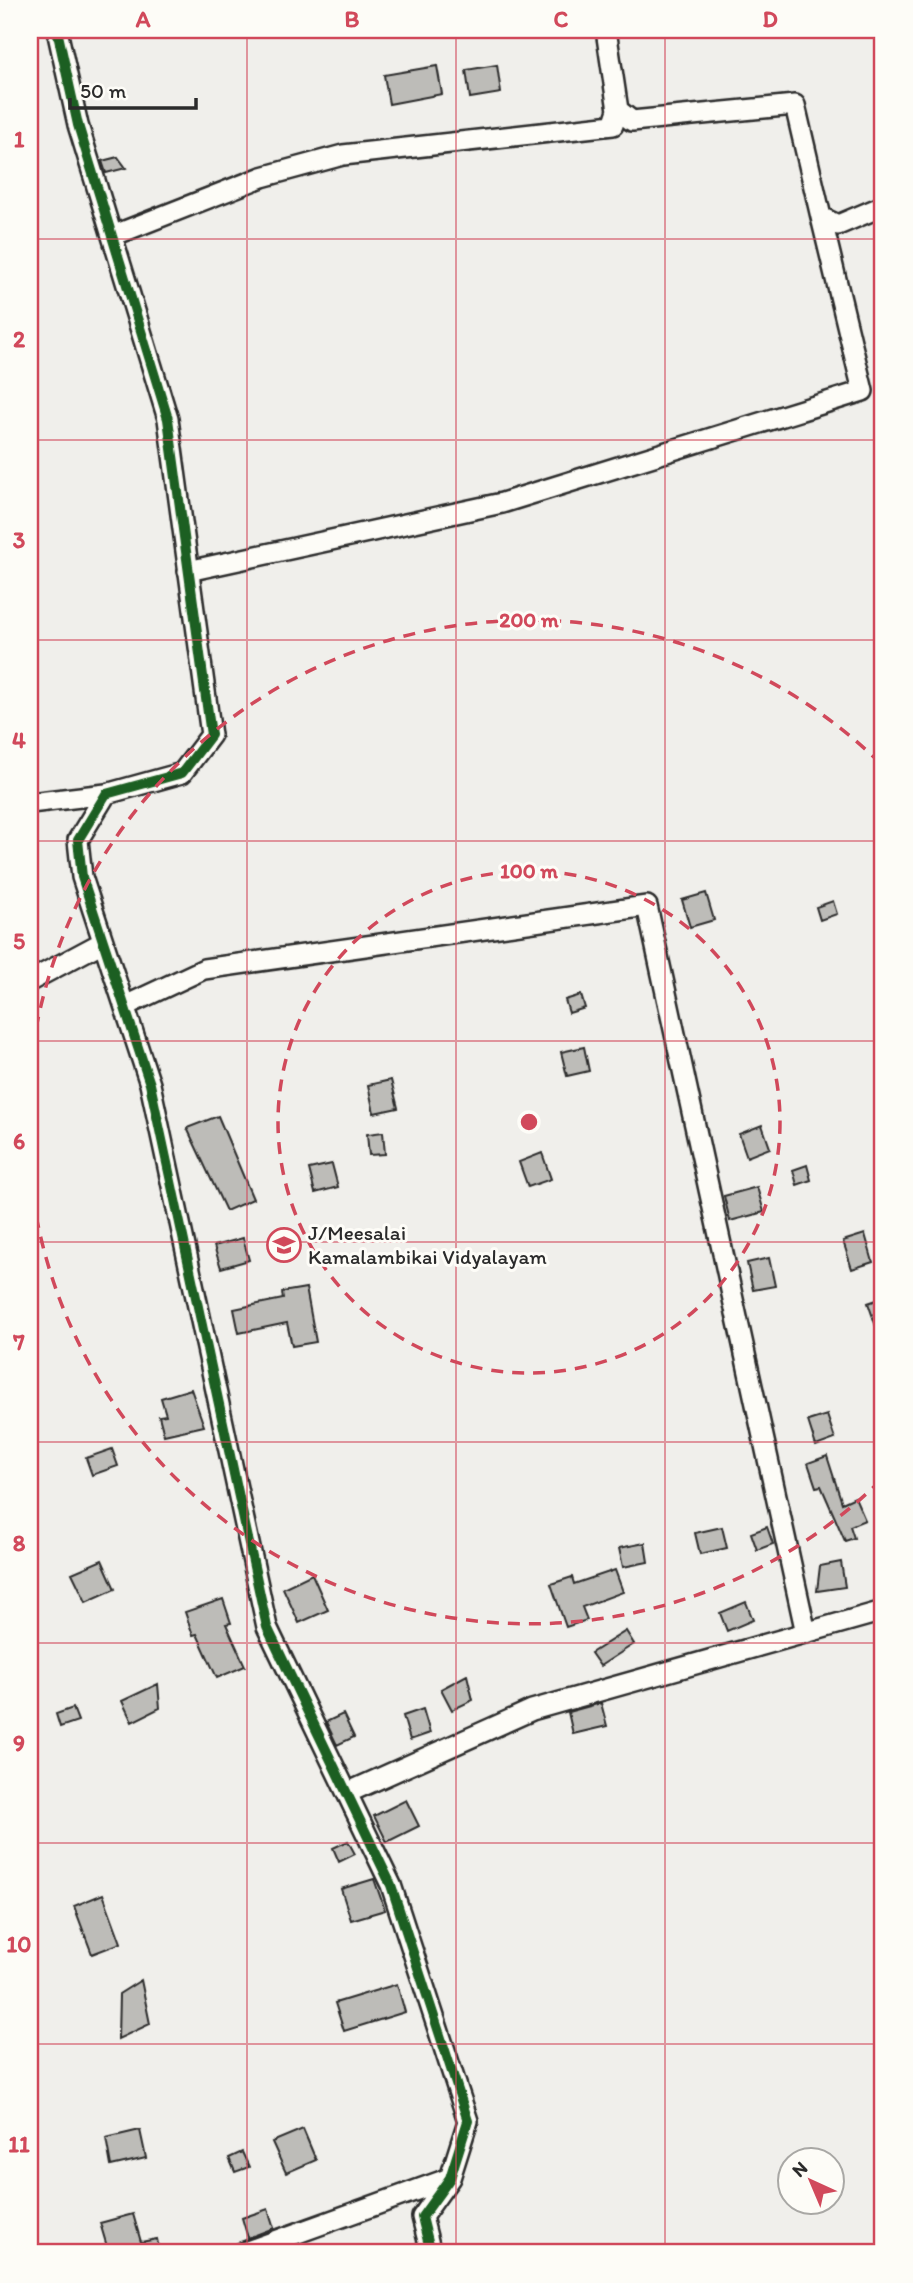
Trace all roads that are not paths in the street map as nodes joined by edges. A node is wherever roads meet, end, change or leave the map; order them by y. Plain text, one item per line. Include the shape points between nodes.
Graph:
1 (57, 30) edge
2 (606, 30) edge
3 (618, 110) junction
4 (883, 206) edge
5 (821, 217) junction
6 (112, 236) junction
7 (188, 571) junction
8 (106, 794) junction
9 (30, 803) edge
10 (103, 942) junction
11 (30, 981) edge
12 (125, 1006) junction
13 (883, 1611) edge
14 (806, 1633) junction
15 (347, 1793) junction
16 (450, 2178) junction
17 (370, 2207) dead end
18 (242, 2253) edge
19 (430, 2253) edge

1 - 6 street via 78,125
2 - 3 street
3 - 5 street via 632,121 795,105
3 - 6 street via 613,125 343,155 262,177
4 - 5 street via 838,225
5 - 7 street via 863,391 502,503
6 - 7 street via 168,419
7 - 8 street via 211,734 182,773
8 - 9 street
8 - 10 street via 78,840 82,877
10 - 11 street
10 - 12 street
12 - 14 street via 204,969 647,906
12 - 15 street via 150,1084 267,1627
13 - 14 street
14 - 15 street via 532,1710
15 - 16 street via 391,1885 468,2121
16 - 17 street
16 - 18 street
16 - 19 street via 422,2217

